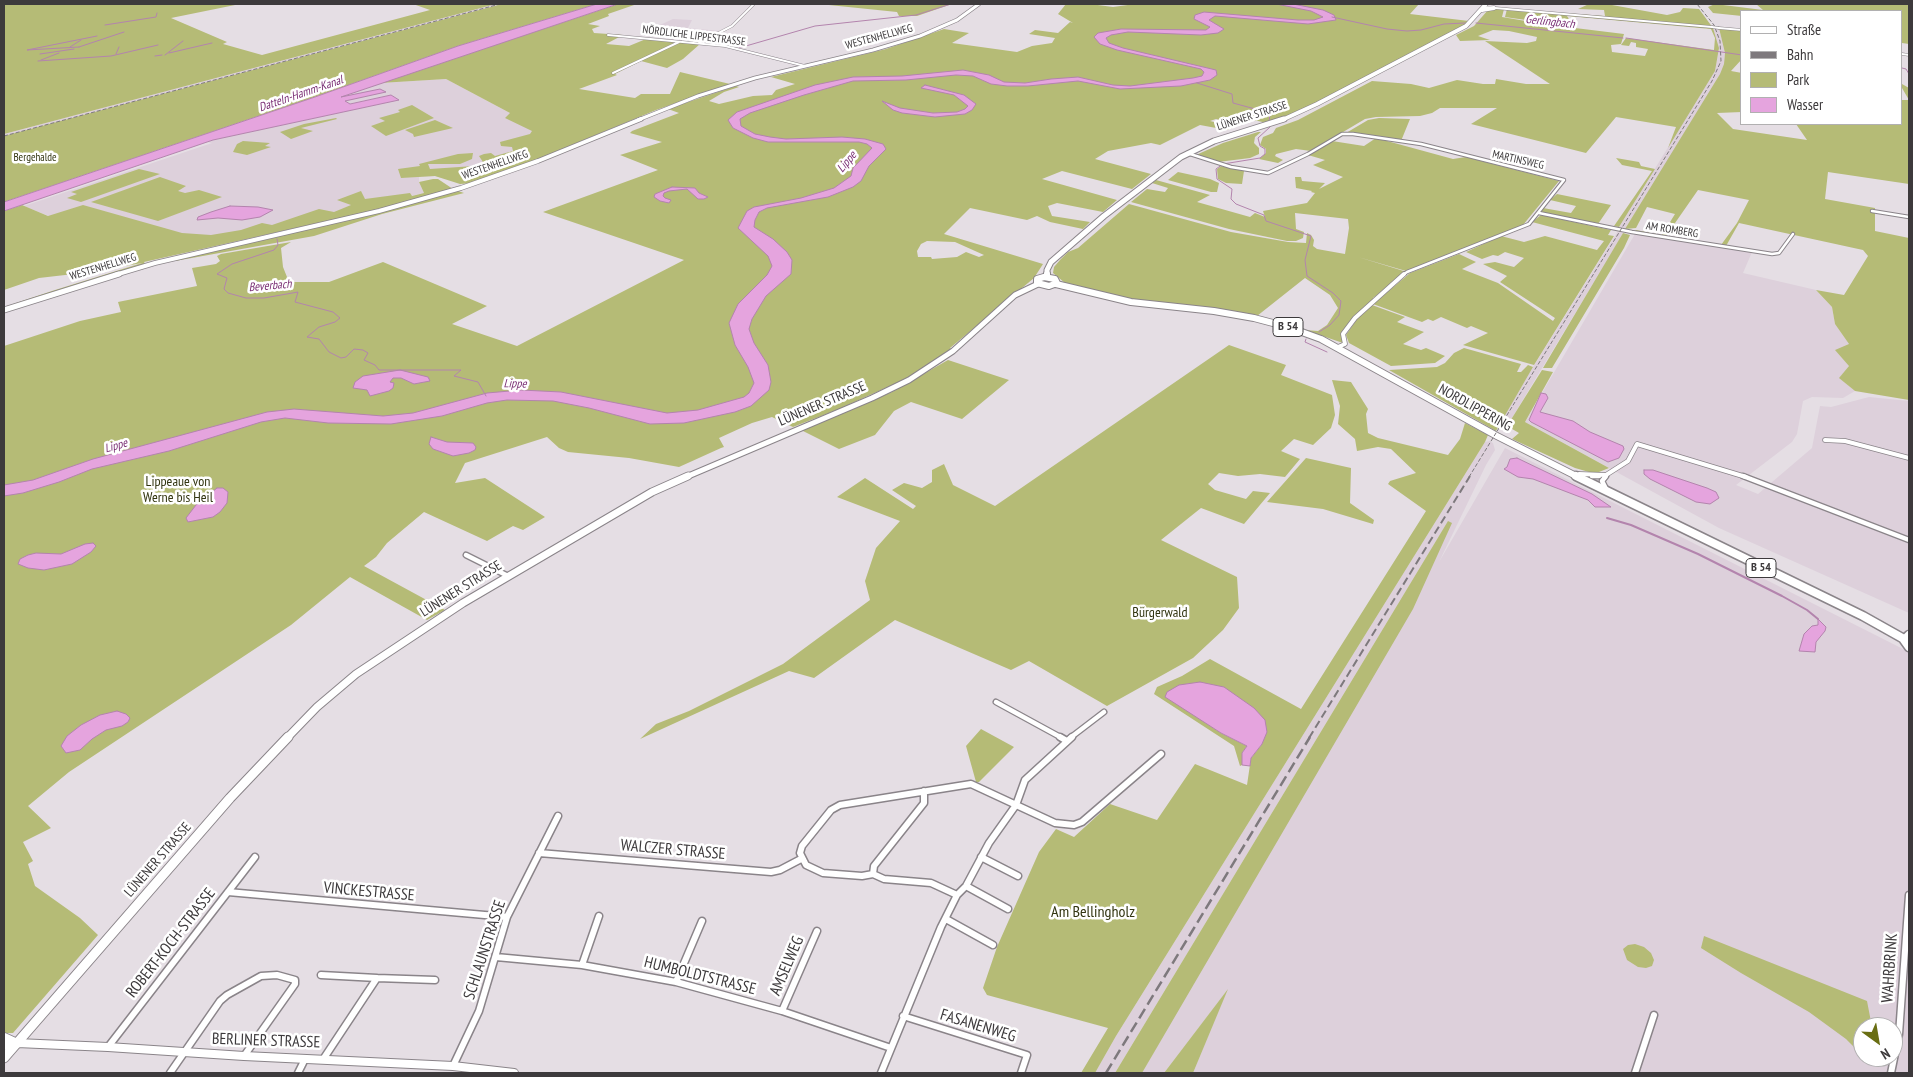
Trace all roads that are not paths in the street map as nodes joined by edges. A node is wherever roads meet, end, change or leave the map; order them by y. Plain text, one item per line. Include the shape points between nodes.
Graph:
1 (754, 4) edge
2 (978, 4) edge
3 (1484, 7) edge
4 (1494, 8) joint
5 (1740, 30) edge
6 (608, 35) dead end
7 (680, 42) junction
8 (699, 43) junction
9 (805, 66) junction
10 (613, 73) dead end
11 (1187, 153) junction
12 (1872, 211) dead end
13 (1539, 213) junction
14 (1909, 217) edge
15 (1793, 234) dead end
16 (1047, 277) junction
17 (1038, 284) junction
18 (1056, 284) junction
19 (4, 310) edge
20 (1338, 347) junction
21 (1825, 440) dead end
22 (1909, 458) edge
23 (1558, 468) junction
24 (1606, 474) junction
25 (1615, 496) junction
26 (1909, 540) edge
27 (466, 555) dead end
28 (508, 576) junction
29 (1908, 636) edge
30 (1909, 647) edge
31 (996, 702) dead end
32 (1104, 712) dead end
33 (1067, 740) junction
34 (1162, 754) dead end
35 (924, 791) junction
36 (1016, 805) junction
37 (558, 816) dead end
38 (539, 852) junction
39 (255, 857) dead end
40 (981, 857) junction
41 (801, 859) junction
42 (873, 874) junction
43 (1018, 876) dead end
44 (966, 886) junction
45 (228, 892) junction
46 (957, 894) junction
47 (1909, 894) edge
48 (1008, 908) dead end
49 (599, 916) dead end
50 (507, 917) junction
51 (946, 919) junction
52 (702, 921) dead end
53 (816, 931) dead end
54 (993, 945) dead end
55 (496, 958) junction
56 (582, 965) junction
57 (320, 976) dead end
58 (377, 978) junction
59 (435, 980) dead end
60 (676, 982) junction
61 (782, 1011) junction
62 (1654, 1015) dead end
63 (903, 1016) junction
64 (4, 1037) edge
65 (17, 1043) junction
66 (4, 1046) edge
67 (108, 1046) junction
68 (891, 1048) junction
69 (183, 1052) junction
70 (244, 1056) junction
71 (4, 1058) edge
72 (305, 1058) junction
73 (324, 1058) junction
74 (453, 1066) junction
75 (170, 1073) edge
76 (298, 1073) edge
77 (514, 1073) edge
78 (881, 1073) edge
79 (1021, 1073) edge
80 (1635, 1073) edge
81 (1891, 1073) edge

1 - 8 street via 732,26
2 - 9 main road, WESTENHELLWEG via 956,20 920,36
3 - 4 main road
3 - 11 main road, LÜNENER STRASSE via 1466,26 1298,114
4 - 5 street, bridge
6 - 7 street, NÖRDLICHE LIPPESTRASSE
7 - 8 street, NÖRDLICHE LIPPESTRASSE
7 - 10 street
8 - 9 street, NÖRDLICHE LIPPESTRASSE via 736,48
9 - 19 main road, WESTENHELLWEG via 698,96 461,188 370,213 156,263
11 - 13 street, MARTINSWEG via 1252,172 1270,172 1344,133 1421,144 1564,180
11 - 16 main road, LÜNENER STRASSE via 1104,216 1051,262
12 - 14 street
13 - 15 street, AM ROMBERG via 1632,232 1772,254 1779,253
13 - 20 street, MARTINSWEG via 1529,224 1408,272 1354,319 1343,334 1345,344
16 - 17 main road via 1038,279
16 - 18 main road via 1055,279
17 - 18 main road
17 - 28 main road, LÜNENER STRASSE via 1018,293 953,351 909,380 652,492
18 - 20 main road, NORDLIPPERING / B 54 via 1131,302 1254,318 1303,332
20 - 23 main road, NORDLIPPERING / B 54
21 - 22 street via 1846,441
23 - 24 street via 1586,476
23 - 25 main road, NORDLIPPERING / B 54
24 - 25 street via 1602,482
24 - 26 street via 1628,461 1637,444 1732,471
25 - 29 main road, NORDLIPPERING / B 54
27 - 28 street
28 - 65 main road, LÜNENER STRASSE via 378,658 317,707 230,798
29 - 30 main road
31 - 33 street
32 - 33 street
33 - 36 street via 1025,780
34 - 36 street via 1082,822 1074,825 1055,824
35 - 36 street via 971,784
35 - 41 street via 850,803 831,810 802,846
35 - 42 street via 919,811 874,866
36 - 40 street
37 - 38 street, SCHLAUNSTRASSE
38 - 41 street, WALCZER STRASSE via 771,872
38 - 50 street, SCHLAUNSTRASSE
39 - 45 street, ROBERT-KOCH-STRASSE
40 - 43 street
40 - 44 street
41 - 42 street via 823,873
42 - 46 street via 884,879 931,883
44 - 46 street
44 - 48 street
45 - 50 street, VINCKESTRASSE
45 - 67 street, ROBERT-KOCH-STRASSE
46 - 51 street
47 - 81 street, WAHRBRINK via 1899,1034
49 - 56 street
50 - 55 street, SCHLAUNSTRASSE
51 - 54 street
51 - 63 street
52 - 60 street
53 - 61 street, AMSELWEG
55 - 56 street, HUMBOLDTSTRASSE
55 - 74 street, SCHLAUNSTRASSE via 479,1012
56 - 60 street, HUMBOLDTSTRASSE
57 - 58 street
58 - 59 street
58 - 73 street
60 - 61 street, HUMBOLDTSTRASSE
61 - 68 street, HUMBOLDTSTRASSE
62 - 80 street
63 - 68 street
63 - 79 street, FASANENWEG via 1027,1055
64 - 65 street
65 - 66 street
65 - 67 street, BERLINER STRASSE
65 - 71 main road, LÜNENER STRASSE
67 - 69 street, BERLINER STRASSE
68 - 78 street
69 - 70 street, BERLINER STRASSE
69 - 70 street via 220,1002 235,989 261,976 277,975 295,980
69 - 75 street
70 - 72 street, BERLINER STRASSE
72 - 73 street, BERLINER STRASSE
72 - 76 street
73 - 74 street, BERLINER STRASSE
74 - 77 street, BERLINER STRASSE

